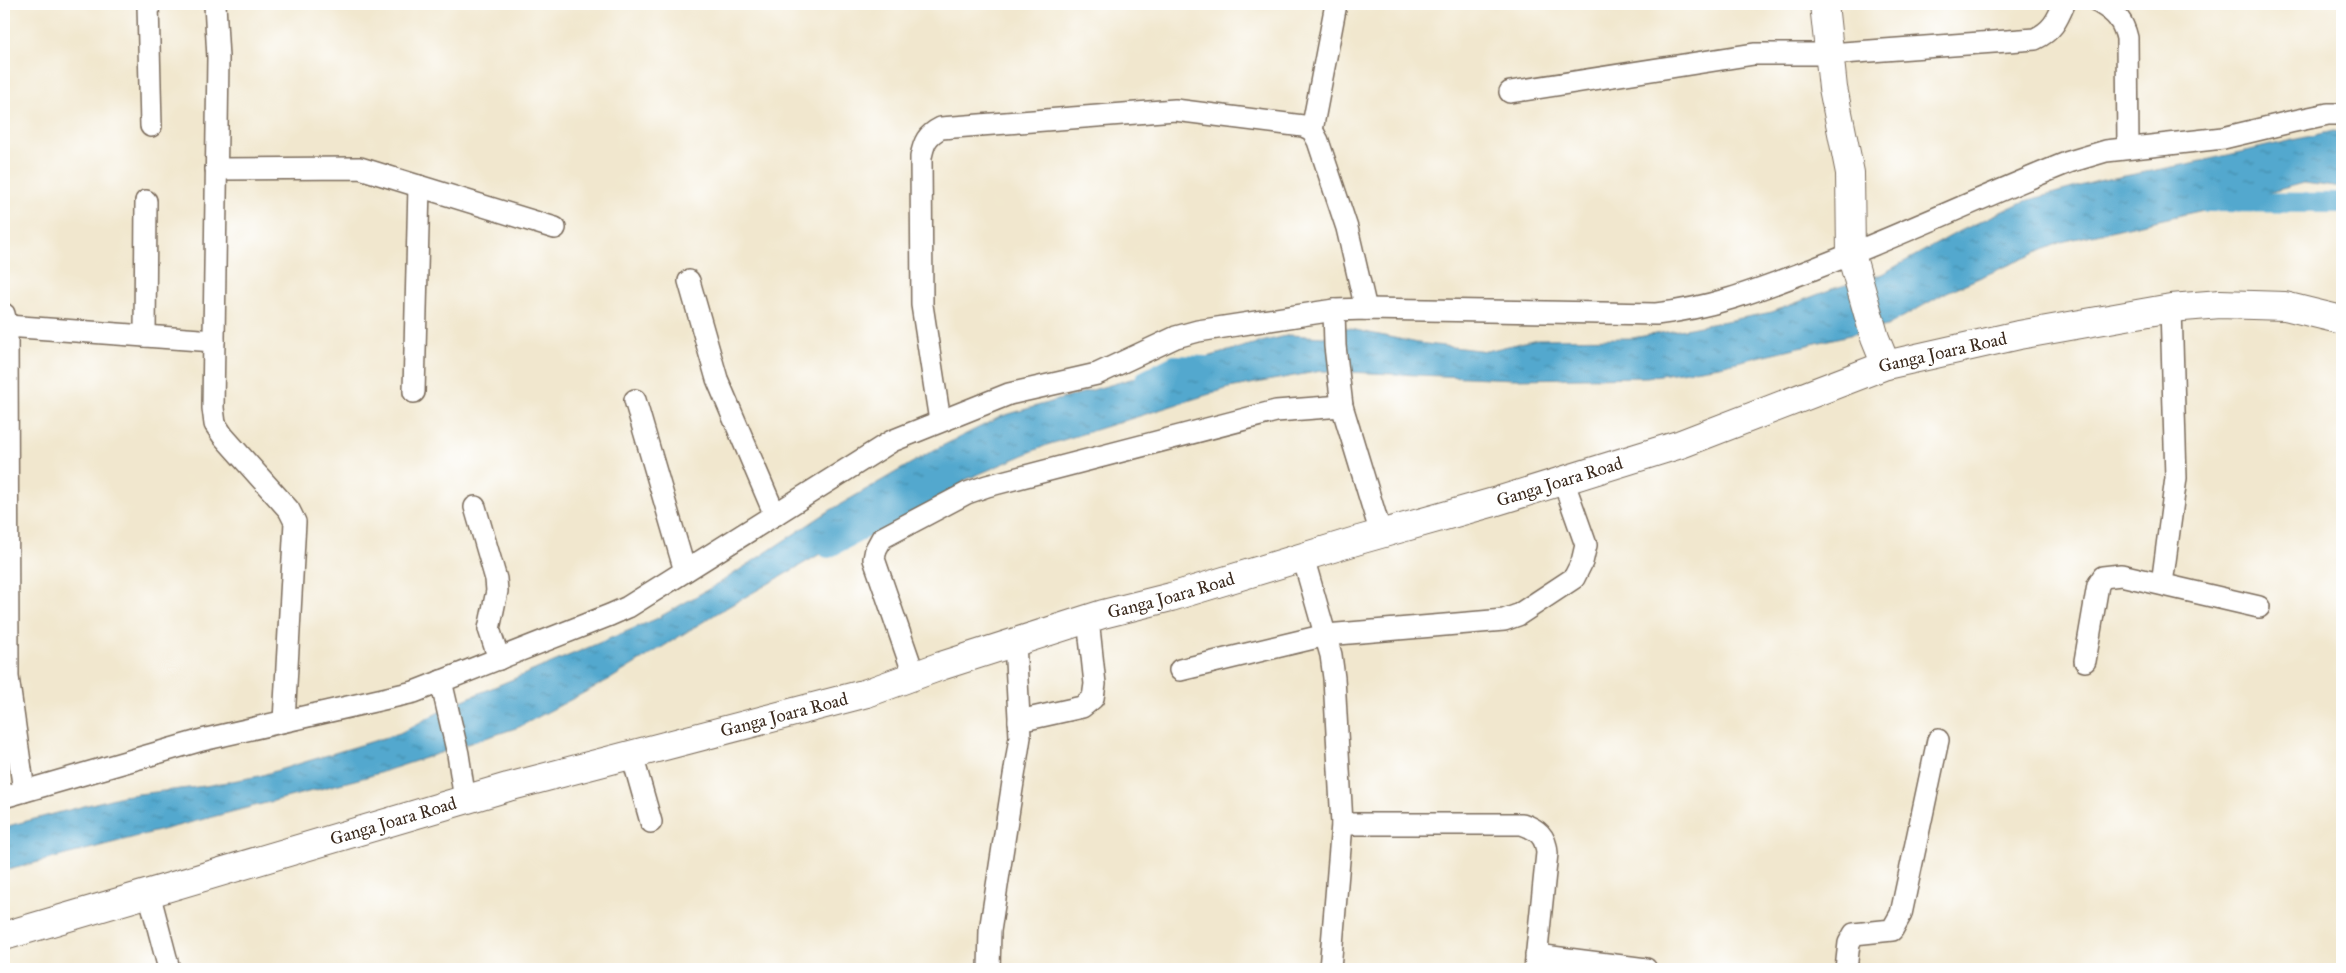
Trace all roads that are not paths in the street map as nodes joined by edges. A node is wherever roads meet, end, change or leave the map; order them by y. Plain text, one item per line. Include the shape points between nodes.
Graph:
1 (148, 4) edge
2 (215, 4) edge
3 (1336, 4) edge
4 (1824, 4) edge
5 (2064, 4) edge
6 (2102, 4) edge
7 (1829, 54) junction
8 (1510, 92) dead end
9 (2342, 114) edge
10 (151, 126) dead end
11 (1312, 130) junction
12 (2128, 147) junction
13 (216, 169) junction
14 (419, 186) junction
15 (146, 202) dead end
16 (555, 228) dead end
17 (1853, 262) junction
18 (689, 281) dead end
19 (2171, 308) junction
20 (1366, 309) junction
21 (1334, 310) junction
22 (5, 320) edge
23 (2342, 320) edge
24 (145, 336) junction
25 (214, 341) junction
26 (1886, 364) junction
27 (414, 392) dead end
28 (635, 400) dead end
29 (1342, 406) junction
30 (940, 421) junction
31 (1563, 480) junction
32 (475, 507) dead end
33 (775, 515) junction
34 (1381, 534) junction
35 (1303, 556) junction
36 (686, 571) junction
37 (2162, 584) junction
38 (2259, 606) dead end
39 (1088, 619) junction
40 (1326, 635) junction
41 (1015, 642) junction
42 (499, 659) junction
43 (2084, 661) dead end
44 (1180, 670) dead end
45 (914, 676) junction
46 (441, 681) junction
47 (284, 721) junction
48 (1019, 721) junction
49 (1938, 740) dead end
50 (632, 755) junction
51 (24, 791) junction
52 (4, 797) edge
53 (466, 800) junction
54 (650, 822) dead end
55 (1342, 824) junction
56 (149, 893) junction
57 (4, 936) edge
58 (1536, 962) edge
59 (169, 969) edge
60 (989, 969) edge
61 (1330, 969) edge
62 (1646, 969) edge
63 (1846, 969) edge

1 - 10 street
2 - 13 street via 218,58
3 - 11 street
4 - 7 main road
5 - 7 street via 2056,24 2035,39
6 - 12 street via 2124,24 2127,38
7 - 8 street via 1737,56
7 - 17 main road via 1850,173
9 - 12 street via 2328,114 2223,138
11 - 20 street via 1347,228
11 - 30 street via 1303,126 1174,110 956,125 930,134 921,157 921,285
12 - 17 street via 2106,150 2069,162
13 - 14 street via 360,168
13 - 25 street
14 - 16 street
14 - 27 street
15 - 24 street
17 - 20 street via 1734,300 1656,314
17 - 26 main road
18 - 33 street via 720,386
19 - 23 main road, Ganga Joara Road via 2220,304 2285,306
19 - 26 main road, Ganga Joara Road via 2019,335
19 - 37 street via 2176,478
20 - 21 street
21 - 29 street
21 - 30 street via 1176,337 1097,374 1009,394
22 - 24 street
22 - 51 street via 8,677
24 - 25 street
25 - 47 street via 215,424 296,522
26 - 31 main road, Ganga Joara Road via 1681,444
28 - 36 street
29 - 34 street
29 - 45 street via 1276,411 987,486 882,538 874,559
30 - 33 street via 892,441
31 - 34 main road, Ganga Joara Road
31 - 40 street via 1586,545 1582,562 1574,578 1518,615 1504,620
32 - 42 street via 496,579 497,591 489,629
33 - 36 street
34 - 35 main road, Ganga Joara Road
35 - 39 main road, Ganga Joara Road
35 - 40 street
36 - 42 street via 610,615
37 - 38 street
37 - 43 street via 2121,574 2103,577 2098,585
39 - 41 main road, Ganga Joara Road
39 - 48 street via 1095,684 1093,698 1082,706
40 - 44 street
40 - 55 street via 1334,678
41 - 45 main road, Ganga Joara Road
41 - 48 street
42 - 46 street
45 - 50 main road, Ganga Joara Road via 831,703
46 - 47 street via 414,692
46 - 53 street
47 - 51 street via 202,740
48 - 60 street via 1018,757 990,931
49 - 63 street via 1901,914 1892,930 1854,934 1849,943
50 - 53 main road, Ganga Joara Road
50 - 54 street
51 - 52 street
53 - 56 main road, Ganga Joara Road
55 - 58 street via 1522,824 1536,829 1546,841 1547,853
55 - 61 street
56 - 57 main road, Ganga Joara Road
56 - 59 street
58 - 62 street

